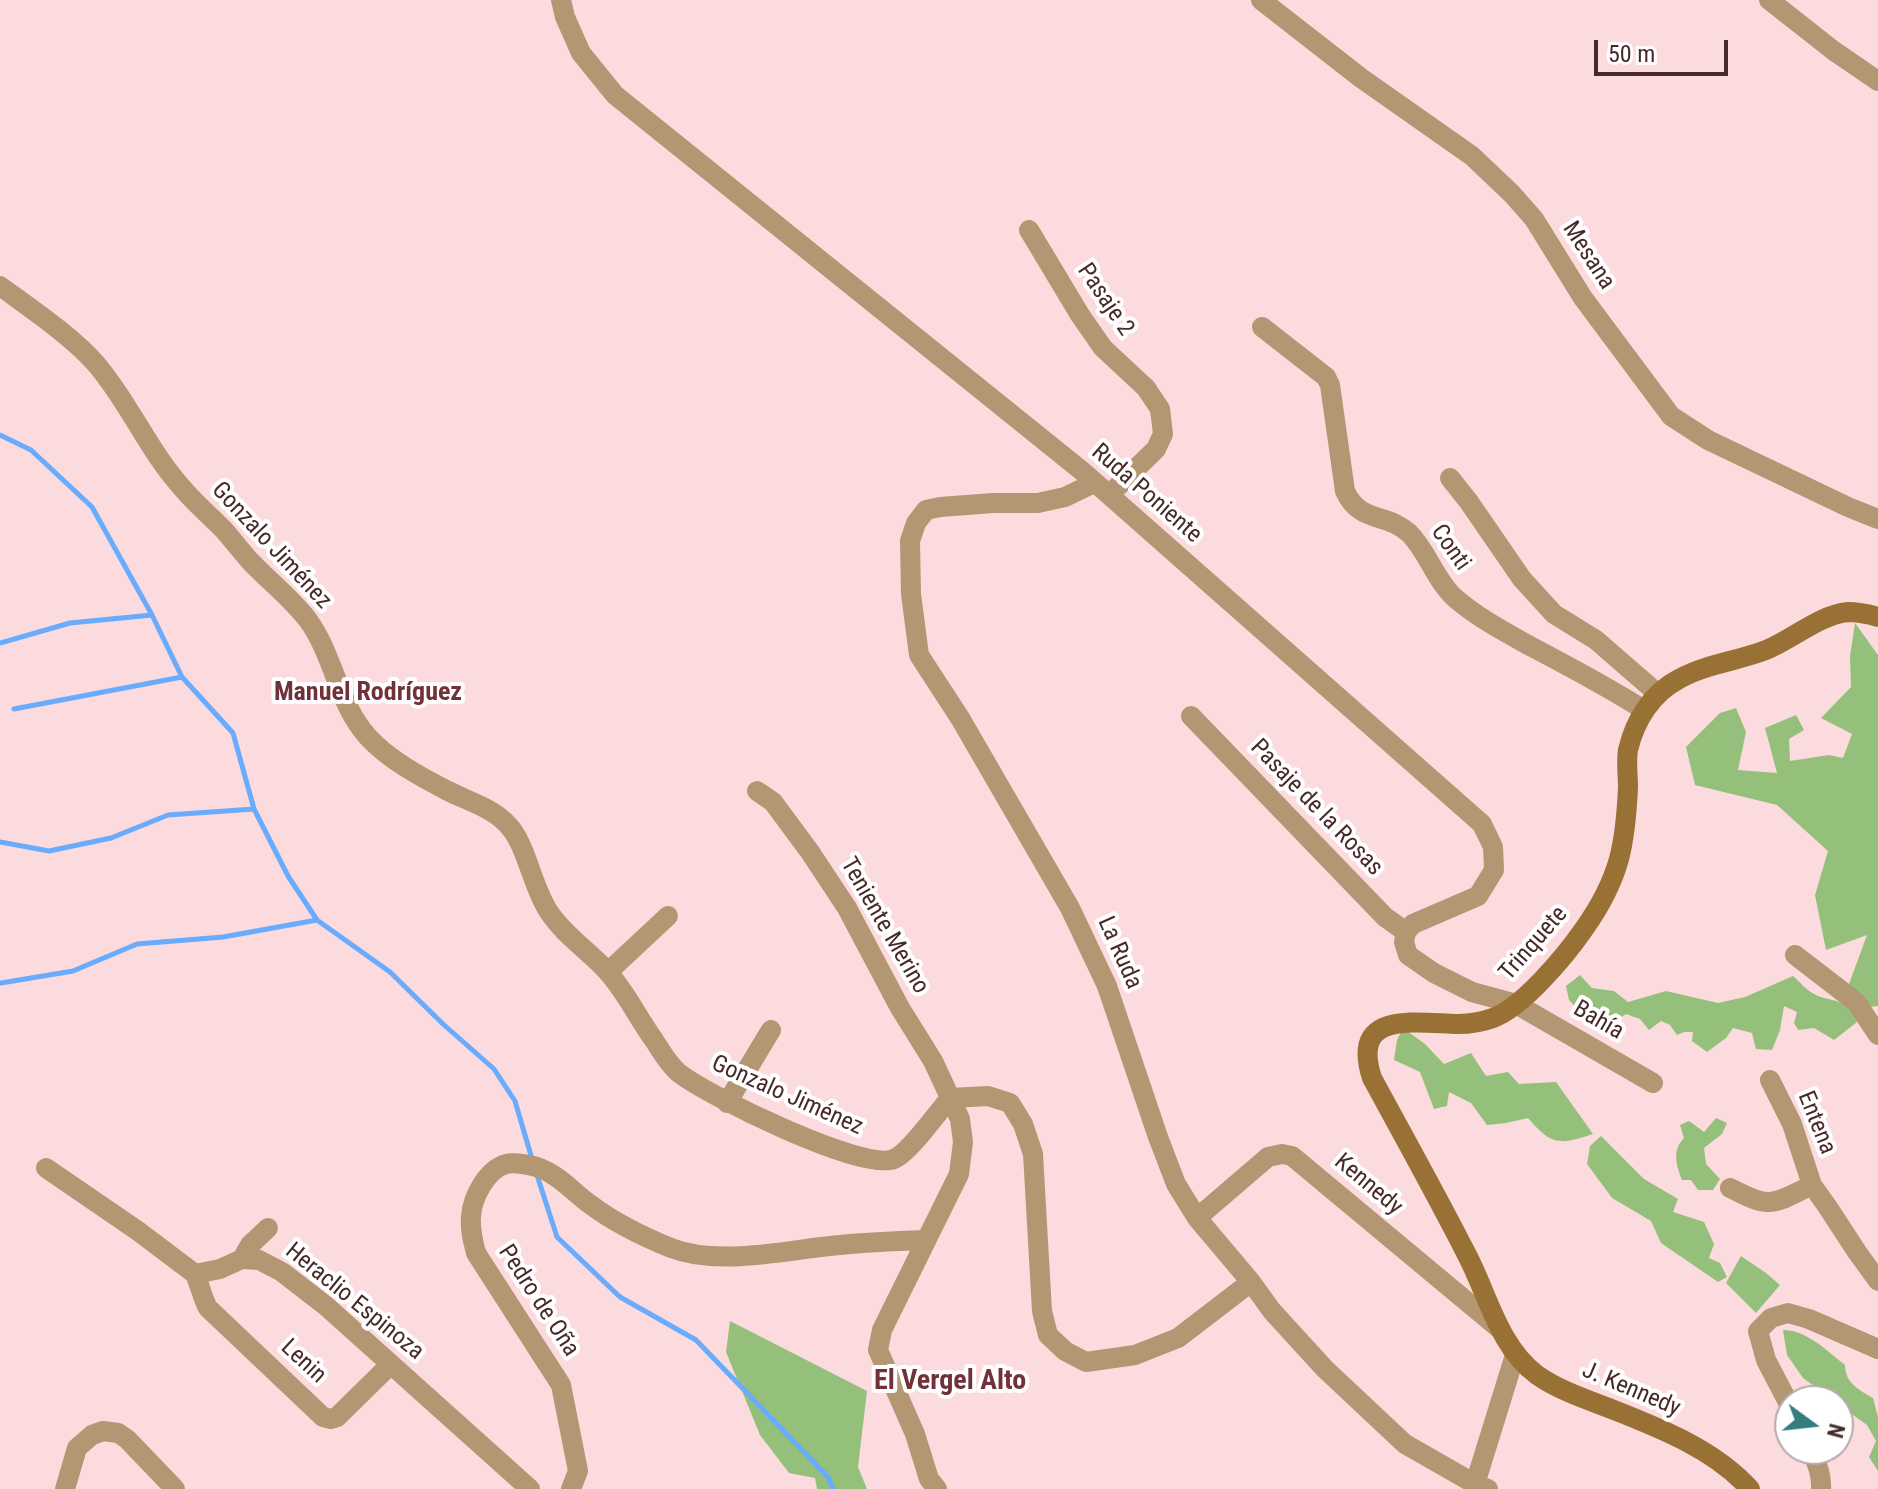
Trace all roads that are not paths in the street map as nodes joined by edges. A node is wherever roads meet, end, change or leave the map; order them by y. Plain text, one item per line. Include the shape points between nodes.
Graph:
1 (561, 0) edge
2 (1261, 0) edge
3 (1769, 0) edge
4 (1878, 81) edge
5 (1029, 230) dead end
6 (0, 286) edge
7 (1262, 327) dead end
8 (1450, 478) dead end
9 (1102, 489) junction
10 (1878, 519) edge
11 (1878, 617) edge
12 (1657, 693) junction
13 (1644, 710) junction
14 (1191, 716) dead end
15 (757, 791) dead end
16 (668, 916) dead end
17 (1406, 932) junction
18 (1795, 955) dead end
19 (608, 972) junction
20 (1516, 1004) junction
21 (771, 1030) dead end
22 (1878, 1035) edge
23 (1770, 1080) dead end
24 (1653, 1083) dead end
25 (950, 1098) junction
26 (727, 1103) junction
27 (46, 1168) dead end
28 (1812, 1185) junction
29 (1730, 1188) dead end
30 (1197, 1218) junction
31 (268, 1228) dead end
32 (926, 1240) junction
33 (242, 1259) junction
34 (195, 1274) junction
35 (1878, 1281) edge
36 (1251, 1282) junction
37 (1501, 1330) junction
38 (1878, 1349) edge
39 (1515, 1355) junction
40 (391, 1364) junction
41 (1779, 1385) edge
42 (1817, 1465) edge
43 (574, 1480) edge
44 (1482, 1487) edge
45 (65, 1489) edge
46 (175, 1489) edge
47 (530, 1489) edge
48 (590, 1489) edge
49 (937, 1489) edge
50 (1750, 1489) edge
51 (1821, 1489) edge

1 - 9 street, Ruda Poniente via 581,53 615,95
2 - 10 street, Mesana via 1472,156 1512,194 1671,416 1708,440
3 - 4 street
5 - 9 street, Pasaje 2 via 1103,348 1146,388 1160,409 1163,434 1156,449
6 - 19 street, Gonzalo Jiménez via 95,363 184,491 296,604 320,640 354,719 369,738 400,764 501,817 512,828 549,913
7 - 13 street, Conti via 1326,377 1350,502 1408,533 1453,596 1488,623
8 - 12 street via 1522,579 1554,614 1596,640
9 - 17 street, Ruda Poniente via 1482,824 1493,847 1494,870 1478,896 1413,924
9 - 30 street, La Ruda via 1038,503 926,510 910,541 915,633 919,655 1070,908 1107,986 1176,1184
11 - 12 street, Trinquete via 1834,615 1757,654 1699,670
12 - 13 street, Trinquete
13 - 20 street, Trinquete via 1628,752 1623,836 1609,887 1582,931
14 - 17 street, Pasaje de la Rosas via 1385,917
15 - 25 street, Teniente Merino via 773,802 847,908
16 - 19 street
17 - 20 street via 1408,955 1434,973 1472,992
18 - 22 street via 1856,1002
19 - 26 street, Gonzalo Jiménez via 676,1072
20 - 24 street, Bahía
20 - 37 street, Trinquete via 1481,1021 1382,1027 1373,1033 1367,1053 1372,1078 1468,1256
21 - 26 street
23 - 28 street, Entena via 1792,1124
25 - 26 street, Gonzalo Jiménez via 903,1155 891,1161 857,1157
25 - 32 street via 963,1142 959,1174
25 - 36 street via 988,1096 1010,1103 1023,1124 1033,1154 1042,1311 1048,1335 1065,1351 1086,1362 1135,1355 1178,1338
27 - 34 street
28 - 29 street, Entena via 1768,1202
28 - 35 street, Entena
30 - 36 street, La Ruda
30 - 37 street, Kennedy via 1268,1157 1292,1156
31 - 33 street
32 - 43 street, Pedro de Oña via 711,1255 675,1249 627,1227 541,1168 507,1164 491,1173 477,1193 471,1215 476,1253 561,1385
32 - 49 street via 882,1330 878,1350
33 - 34 street
33 - 40 street, Heraclio Espinoza via 259,1260 282,1272
34 - 40 street, Lenin via 208,1308 323,1417 337,1417
36 - 44 street, La Ruda via 1325,1369 1405,1444
37 - 39 street, J. Kennedy
38 - 41 street via 1809,1319 1788,1313 1771,1318 1758,1331
39 - 44 street
39 - 50 street, J. Kennedy via 1550,1384 1700,1450
40 - 47 street, Heraclio Espinoza
42 - 51 street
43 - 48 street
45 - 46 street via 77,1448 103,1431 127,1439

